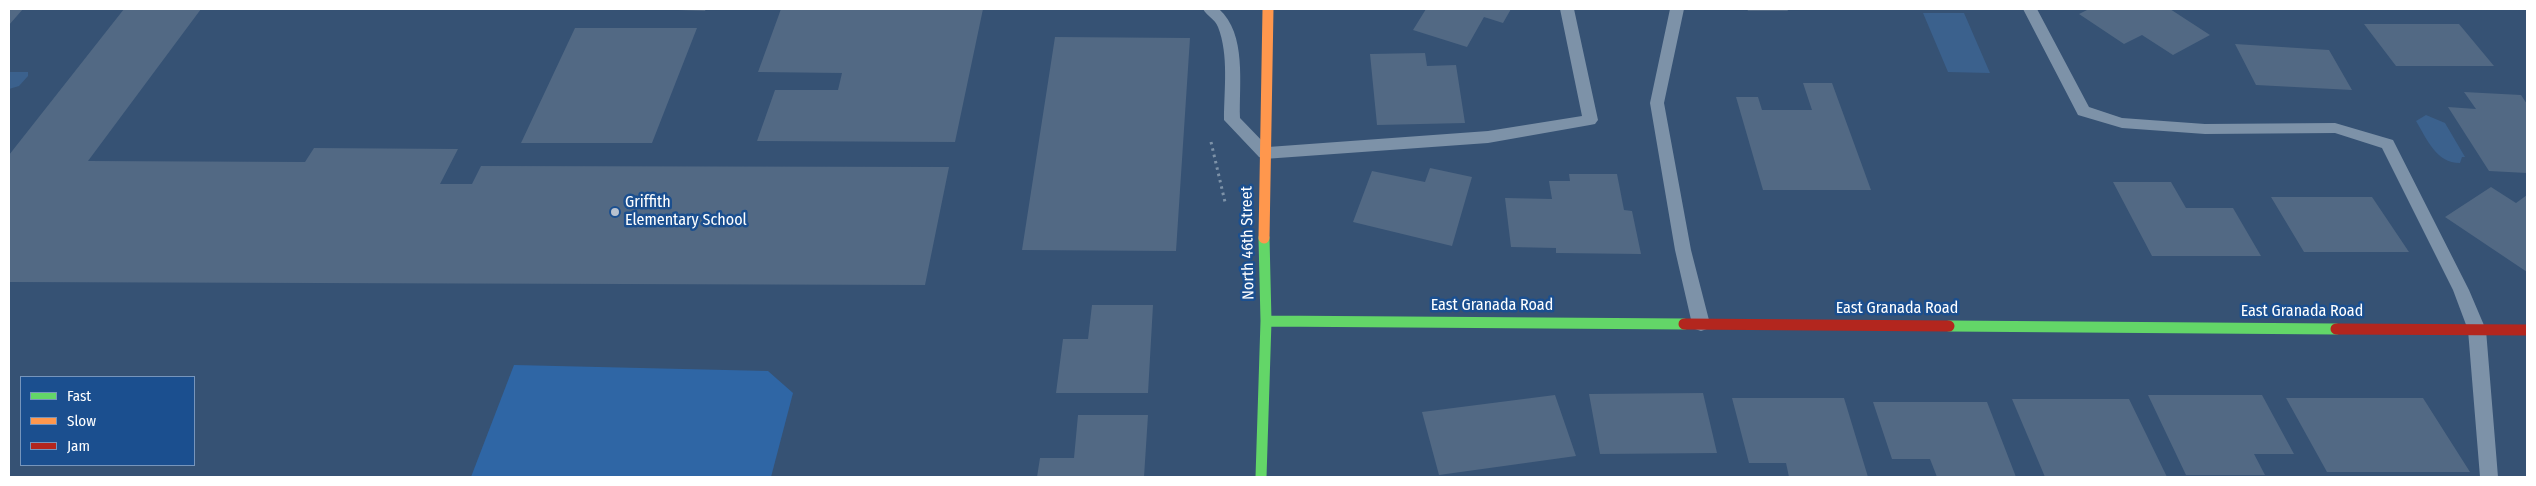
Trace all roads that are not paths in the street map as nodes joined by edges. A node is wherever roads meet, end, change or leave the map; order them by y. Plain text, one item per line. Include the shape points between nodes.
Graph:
1 (1210, 9) edge
2 (1268, 9) edge
3 (1567, 9) edge
4 (1677, 9) edge
5 (2030, 9) edge
6 (1264, 153) junction
7 (1266, 321) junction
8 (1700, 324) junction
9 (2477, 330) junction
10 (2527, 330) edge
11 (1261, 477) edge
12 (2489, 477) edge

1 - 6 lane via 1225,26 1230,57 1232,120
2 - 6 street, North 46th Street
3 - 6 lane via 1590,120 1488,137
4 - 8 lane via 1657,103 1682,250
5 - 9 lane via 2083,111 2122,123 2205,129 2335,128 2388,144 2461,290
6 - 7 street, North 46th Street
7 - 8 street, East Granada Road
7 - 11 street, North 46th Street
8 - 9 street, East Granada Road
9 - 10 street, East Granada Road
9 - 12 lane

